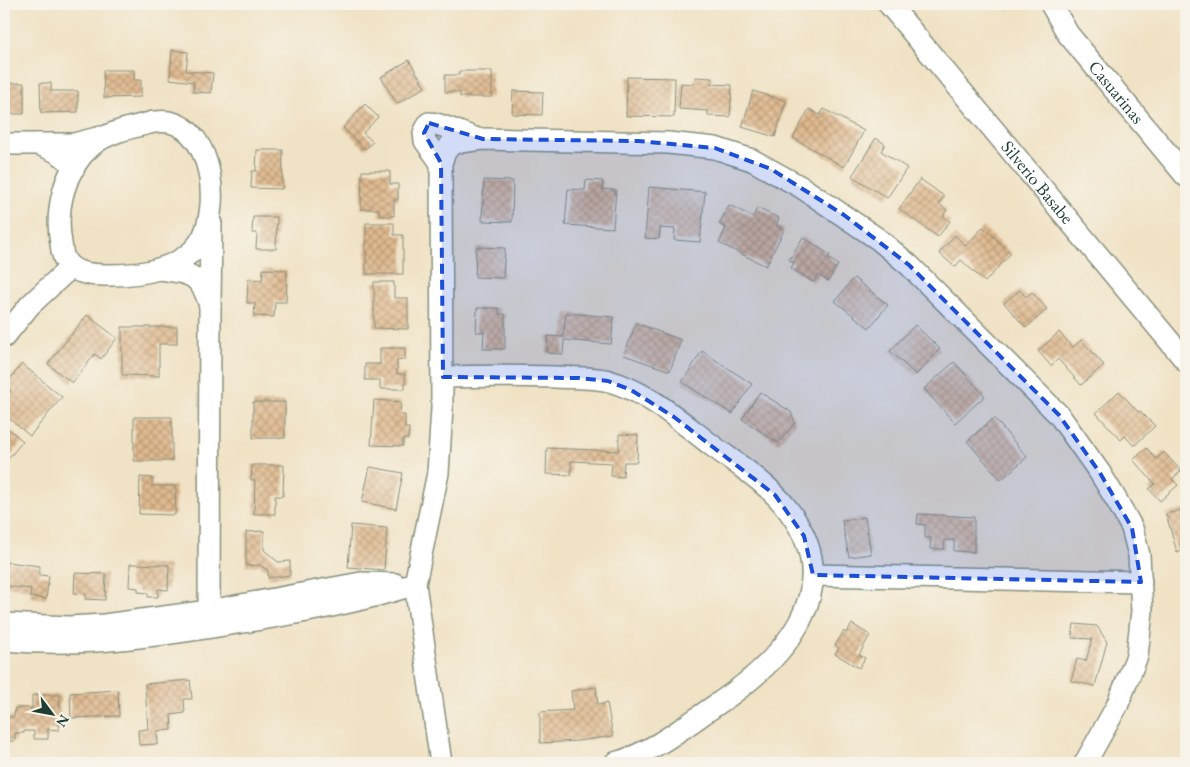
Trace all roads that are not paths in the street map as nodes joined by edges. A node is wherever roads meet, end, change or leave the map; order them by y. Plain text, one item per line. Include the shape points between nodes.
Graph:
1 (889, 4) edge
2 (1051, 4) edge
3 (109, 136) junction
4 (482, 139) junction
5 (4, 144) edge
6 (38, 144) junction
7 (442, 163) junction
8 (74, 168) junction
9 (1186, 176) edge
10 (212, 207) junction
11 (71, 267) junction
12 (158, 270) junction
13 (30, 305) junction
14 (210, 306) junction
15 (4, 322) edge
16 (4, 337) edge
17 (1186, 361) edge
18 (443, 377) junction
19 (812, 575) junction
20 (1141, 582) junction
21 (415, 584) junction
22 (210, 619) junction
23 (4, 624) edge
24 (4, 640) edge
25 (441, 763) edge
26 (615, 763) edge
27 (1085, 763) edge

1 - 17 street, Silverio Basabe
2 - 9 street, Casuarinas via 1068,34
3 - 6 street via 74,144
3 - 8 street via 92,146
3 - 10 street via 154,122 180,126 192,135 204,153
4 - 7 street via 452,143
4 - 7 street via 429,123 424,133 425,140
4 - 20 street via 638,141 715,148 771,169 844,215 909,265 1059,415 1100,473 1132,528
5 - 6 street
6 - 8 street via 59,152
7 - 18 street
8 - 11 street via 63,194 58,229 62,253
10 - 12 street via 207,230 199,243 189,253
10 - 14 street
11 - 12 street via 80,272 113,275
11 - 13 street
12 - 14 street via 178,271 199,280
13 - 15 street
13 - 16 street
14 - 22 street
18 - 19 street via 580,378 608,381 631,390 674,417 775,495 804,536
18 - 21 street via 438,473
19 - 20 street
19 - 26 street via 805,612 794,636 757,676 652,747
20 - 27 street via 1141,635 1137,656 1117,706
21 - 22 street via 366,599
21 - 25 street
22 - 23 street via 86,626
22 - 24 street via 105,642 69,644

